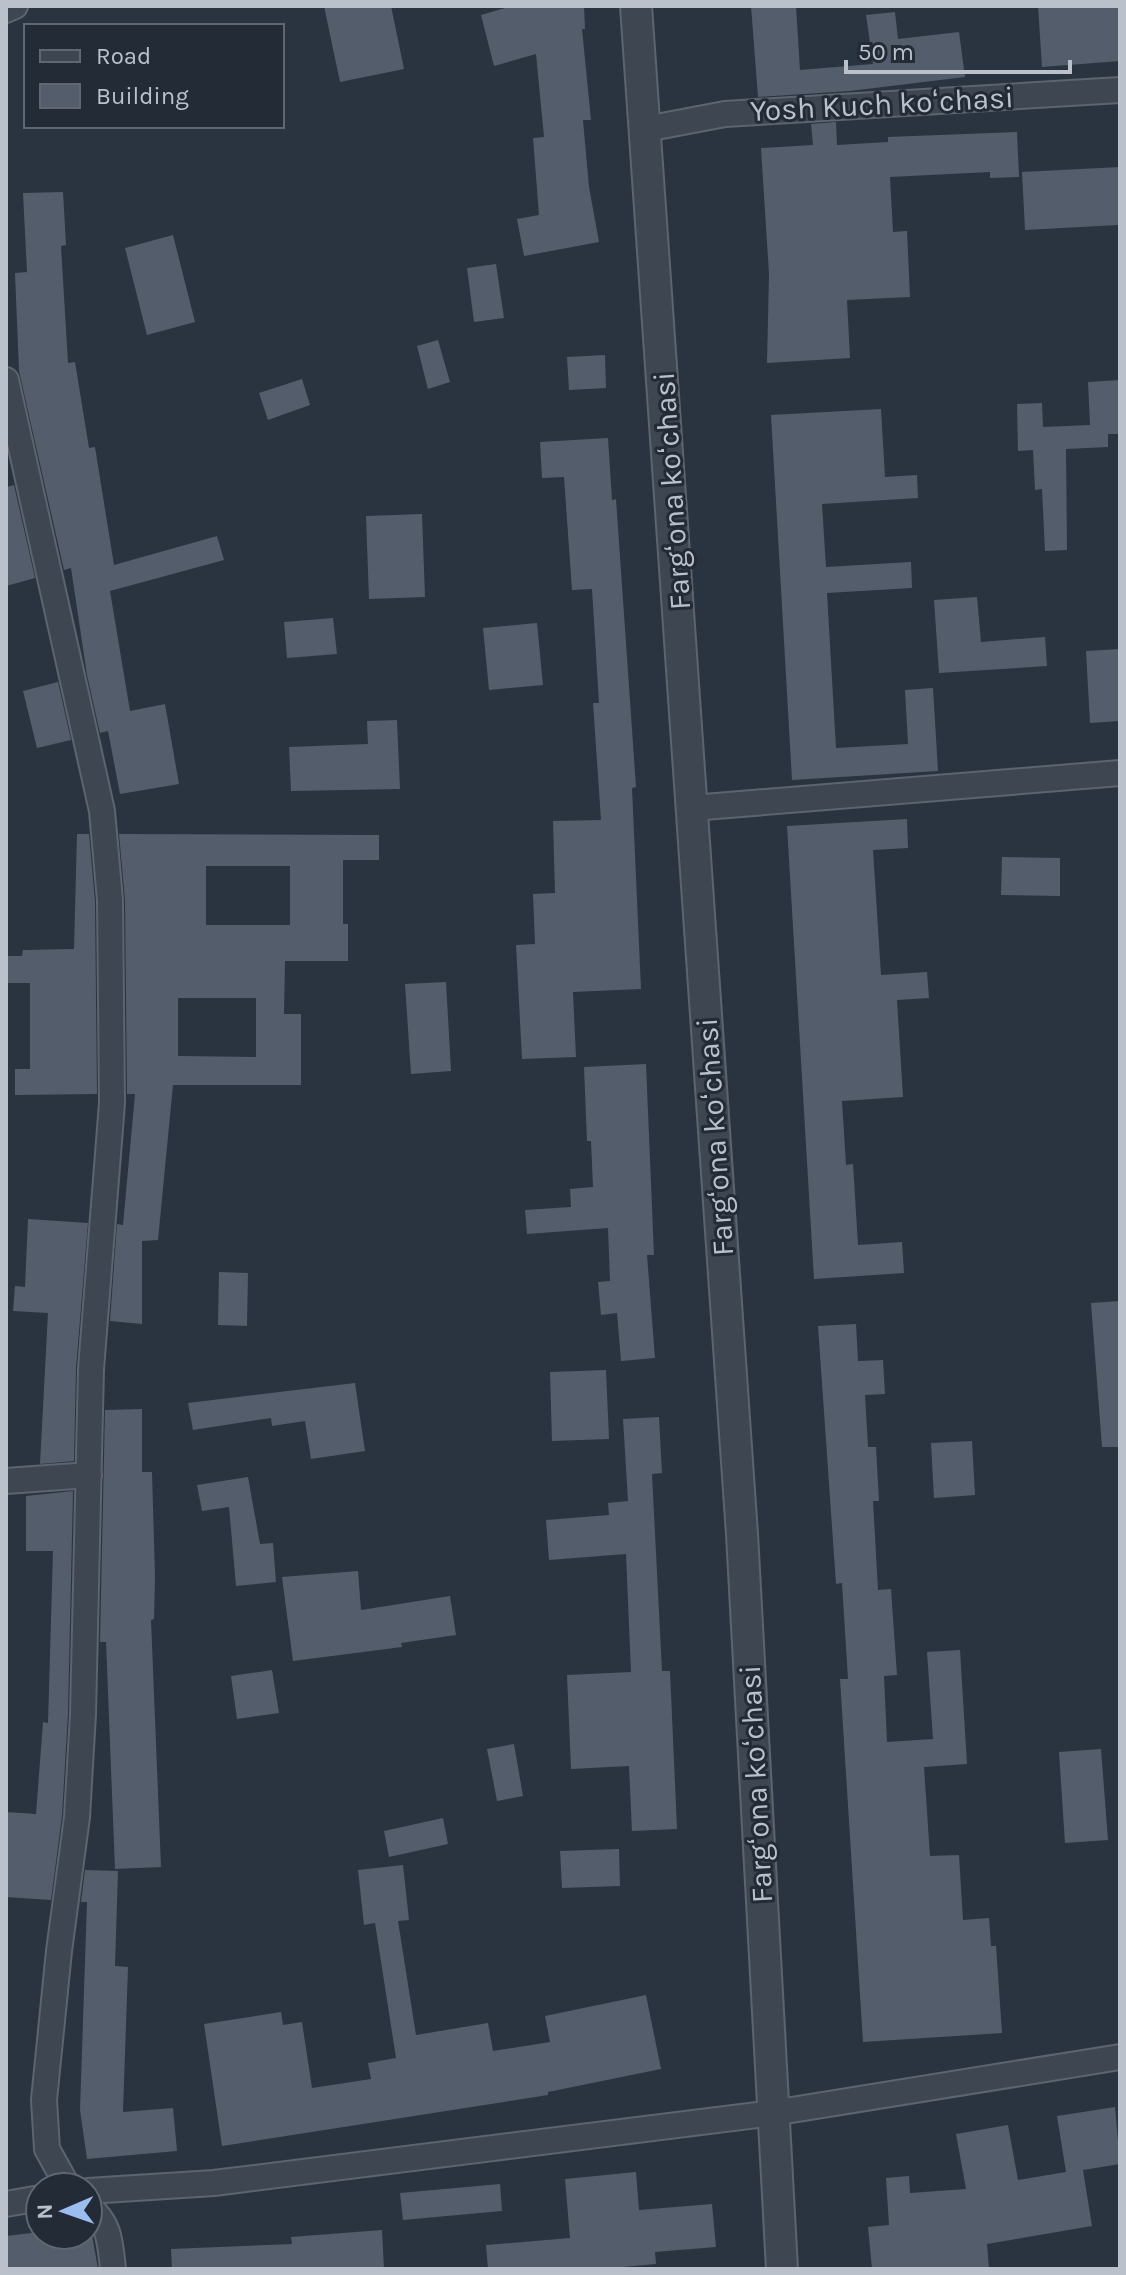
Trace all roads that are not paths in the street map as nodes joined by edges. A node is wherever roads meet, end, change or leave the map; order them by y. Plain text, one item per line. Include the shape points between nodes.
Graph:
1 (15, 6) edge
2 (636, 6) edge
3 (6, 10) edge
4 (1120, 90) edge
5 (646, 129) junction
6 (7, 390) edge
7 (1120, 773) edge
8 (692, 808) junction
9 (89, 1475) junction
10 (6, 1481) edge
11 (1120, 2057) edge
12 (773, 2113) junction
13 (59, 2171) edge
14 (104, 2190) edge
15 (104, 2222) edge
16 (113, 2269) edge
17 (782, 2269) edge

1 - 3 street
2 - 5 street, Fargʻona koʻchasi
4 - 5 street, Yosh Kuch koʻchasi via 725,114
5 - 8 street, Fargʻona koʻchasi
6 - 9 street via 102,811 110,900 112,1103 91,1369
7 - 8 street
8 - 12 street, Fargʻona koʻchasi via 742,1534
9 - 10 street
9 - 13 street via 77,1817 44,2100 47,2149
11 - 12 street
12 - 14 street via 214,2183
12 - 17 street, Fargʻona koʻchasi
15 - 16 street

